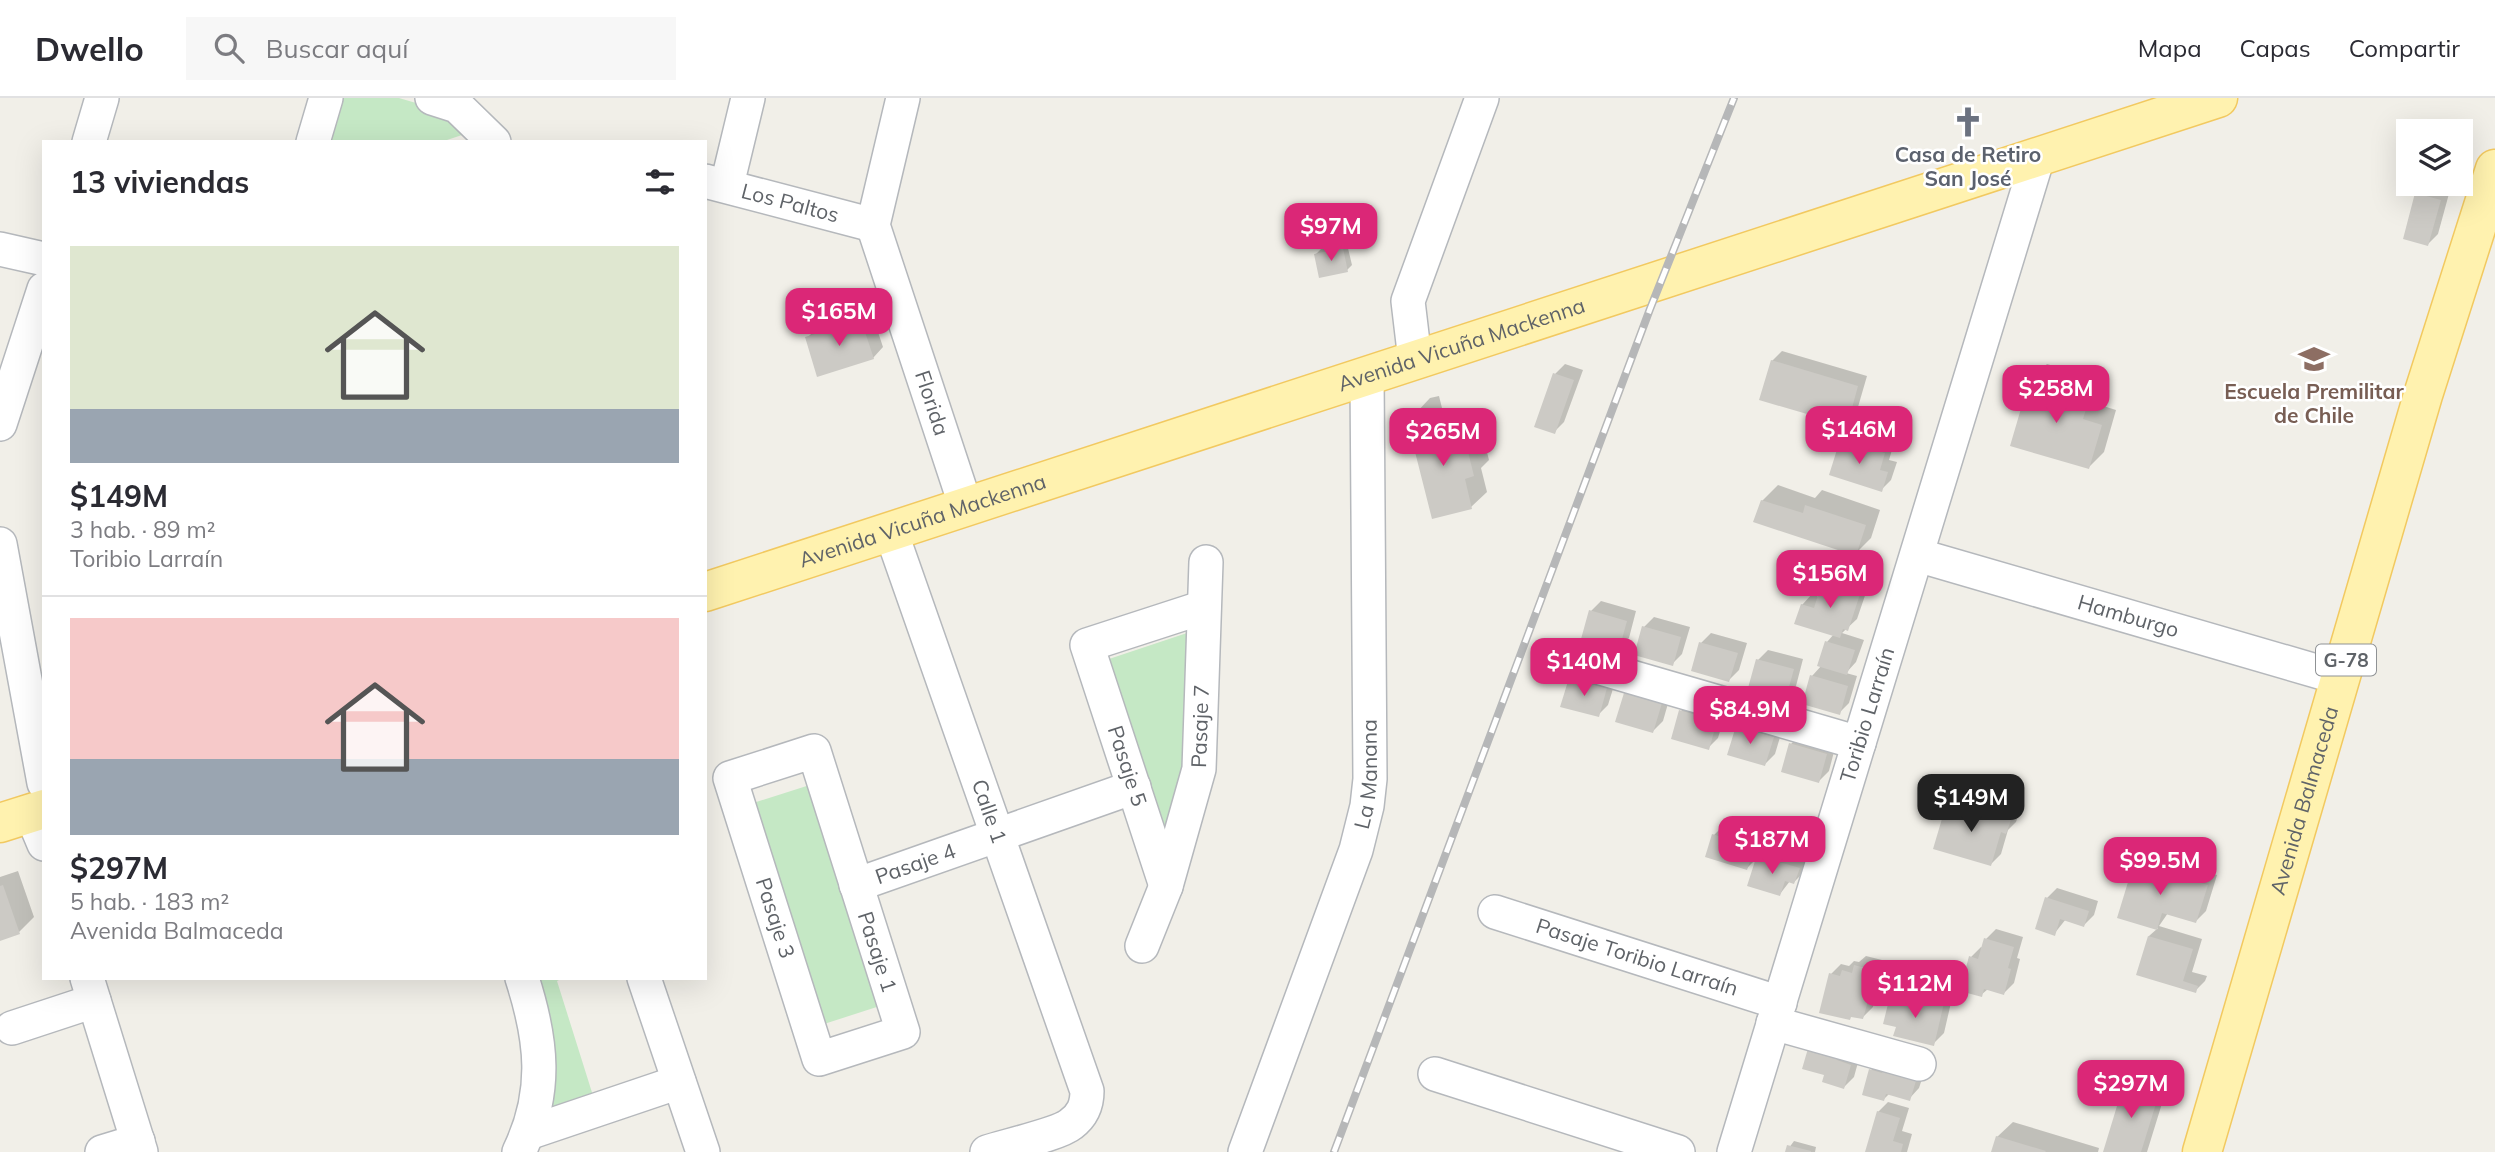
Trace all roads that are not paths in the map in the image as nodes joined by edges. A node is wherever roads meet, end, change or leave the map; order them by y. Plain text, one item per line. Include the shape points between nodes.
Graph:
1 (102, 98) edge
2 (326, 98) edge
3 (432, 98) edge
4 (748, 98) edge
5 (903, 98) edge
6 (1482, 98) edge
7 (2218, 98) edge
8 (90, 140) edge
9 (314, 140) edge
10 (492, 140) edge
11 (2038, 157) junction
12 (2495, 169) edge
13 (716, 183) edge
14 (873, 225) junction
15 (0, 249) edge
16 (42, 259) edge
17 (42, 295) edge
18 (1415, 360) junction
19 (1367, 376) junction
20 (0, 424) edge
21 (966, 507) junction
22 (891, 531) junction
23 (0, 544) edge
24 (1917, 555) junction
25 (1206, 562) dead end
26 (707, 591) edge
27 (1204, 607) junction
28 (1597, 667) dead end
29 (2340, 678) junction
30 (1859, 743) junction
31 (814, 751) joint
32 (1134, 787) junction
33 (32, 814) edge
34 (997, 836) junction
35 (856, 885) junction
36 (1166, 886) junction
37 (1495, 912) dead end
38 (1142, 946) dead end
39 (523, 980) edge
40 (645, 980) edge
41 (91, 990) edge
42 (1777, 1013) junction
43 (12, 1028) dead end
44 (903, 1032) joint
45 (1919, 1064) dead end
46 (1435, 1074) dead end
47 (679, 1082) junction
48 (524, 1142) edge
49 (139, 1146) edge
50 (102, 1152) edge
51 (703, 1152) edge
52 (987, 1152) edge
53 (1245, 1152) edge
54 (1678, 1152) edge
55 (1734, 1152) edge
56 (2202, 1152) edge

1 - 8 street
2 - 9 street
3 - 10 street via 457,106
4 - 13 street
5 - 14 street
6 - 18 street via 1410,294 1408,315
7 - 11 main road, Avenida Vicuña Mackenna
11 - 18 main road, Avenida Vicuña Mackenna
11 - 24 street, Toribio Larraín
12 - 29 main road, Avenida Balmaceda / G-78
13 - 14 street, Los Paltos
14 - 21 street, Florida
15 - 16 street
17 - 20 street
18 - 19 main road, Avenida Vicuña Mackenna
19 - 21 main road, Avenida Vicuña Mackenna
19 - 53 street, La Manana via 1367,806 1356,850
21 - 22 main road, Avenida Vicuña Mackenna
22 - 26 main road, Avenida Vicuña Mackenna
22 - 34 street, Calle 1
23 - 33 street
24 - 29 street, Hamburgo
24 - 30 street, Toribio Larraín
25 - 27 street, Pasaje 7
27 - 32 street, Pasaje 5 via 1087,645
27 - 36 street, Pasaje 7 via 1199,769
28 - 30 street
29 - 56 main road, Avenida Balmaceda / G-78
30 - 42 street, Toribio Larraín
31 - 35 street, Pasaje 1
31 - 44 street, Pasaje 3 via 730,778 819,1059
32 - 34 street, Pasaje 4
32 - 36 street, Pasaje 5
34 - 35 street, Pasaje 4
34 - 52 street, Calle 1 via 1087,1091 1087,1104 1069,1126
35 - 44 street, Pasaje 1
36 - 38 street, Pasaje 7
37 - 42 street, Pasaje Toribio Larraín
39 - 48 street via 540,1053 536,1110
40 - 47 street
41 - 43 street
41 - 49 street
42 - 45 street, Pasaje Toribio Larraín
42 - 55 street, Toribio Larraín
46 - 54 street
47 - 48 street
47 - 51 street
49 - 50 street

